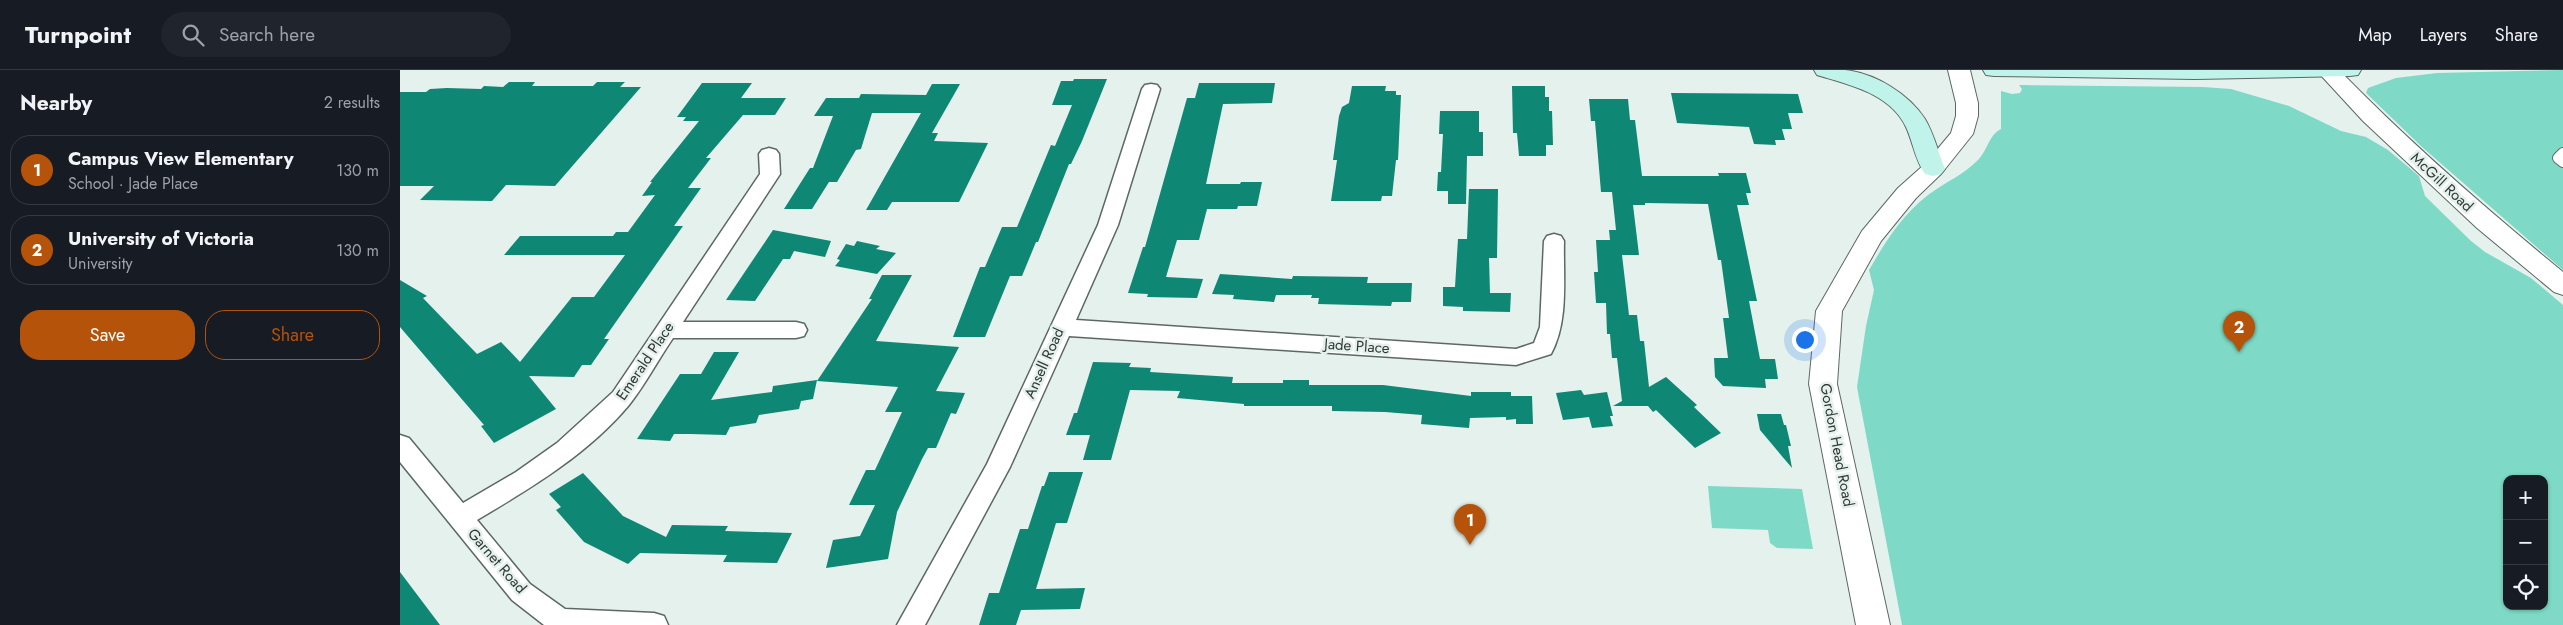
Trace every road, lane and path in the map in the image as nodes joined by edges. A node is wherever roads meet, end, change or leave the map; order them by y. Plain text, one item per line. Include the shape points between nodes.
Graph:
1 (1825, 70) edge
2 (1959, 70) edge
3 (1994, 70) edge
4 (2327, 70) edge
5 (2350, 70) edge
6 (1151, 89) dead end
7 (2563, 153) edge
8 (769, 154) dead end
9 (2563, 162) edge
10 (1933, 169) junction
11 (1554, 241) dead end
12 (2563, 286) edge
13 (1060, 327) junction
14 (666, 330) junction
15 (796, 330) dead end
16 (400, 445) edge
17 (460, 518) junction
18 (558, 623) edge
19 (654, 625) edge
20 (911, 625) edge
21 (1873, 625) edge

1 - 10 main road via 1878,89 1904,107 1915,122
2 - 10 street, Gordon Head Road via 1967,103 1965,126 1956,143
3 - 4 main road via 2195,73
4 - 5 main road
4 - 12 street, McGill Road via 2371,116 2478,215
6 - 13 street, Ansell Road via 1108,225
7 - 9 lane via 2558,158
8 - 14 street, Emerald Place via 770,174
10 - 21 street, Gordon Head Road via 1907,193 1871,237 1829,311 1823,384
11 - 13 street, Jade Place via 1551,327 1543,348 1516,357
13 - 20 street, Ansell Road via 998,467
14 - 15 street
14 - 17 street, Emerald Place via 621,398 602,419 560,456
16 - 17 street, Garnet Road
17 - 18 street, Garnet Road via 521,592
18 - 19 street, Garnet Road

